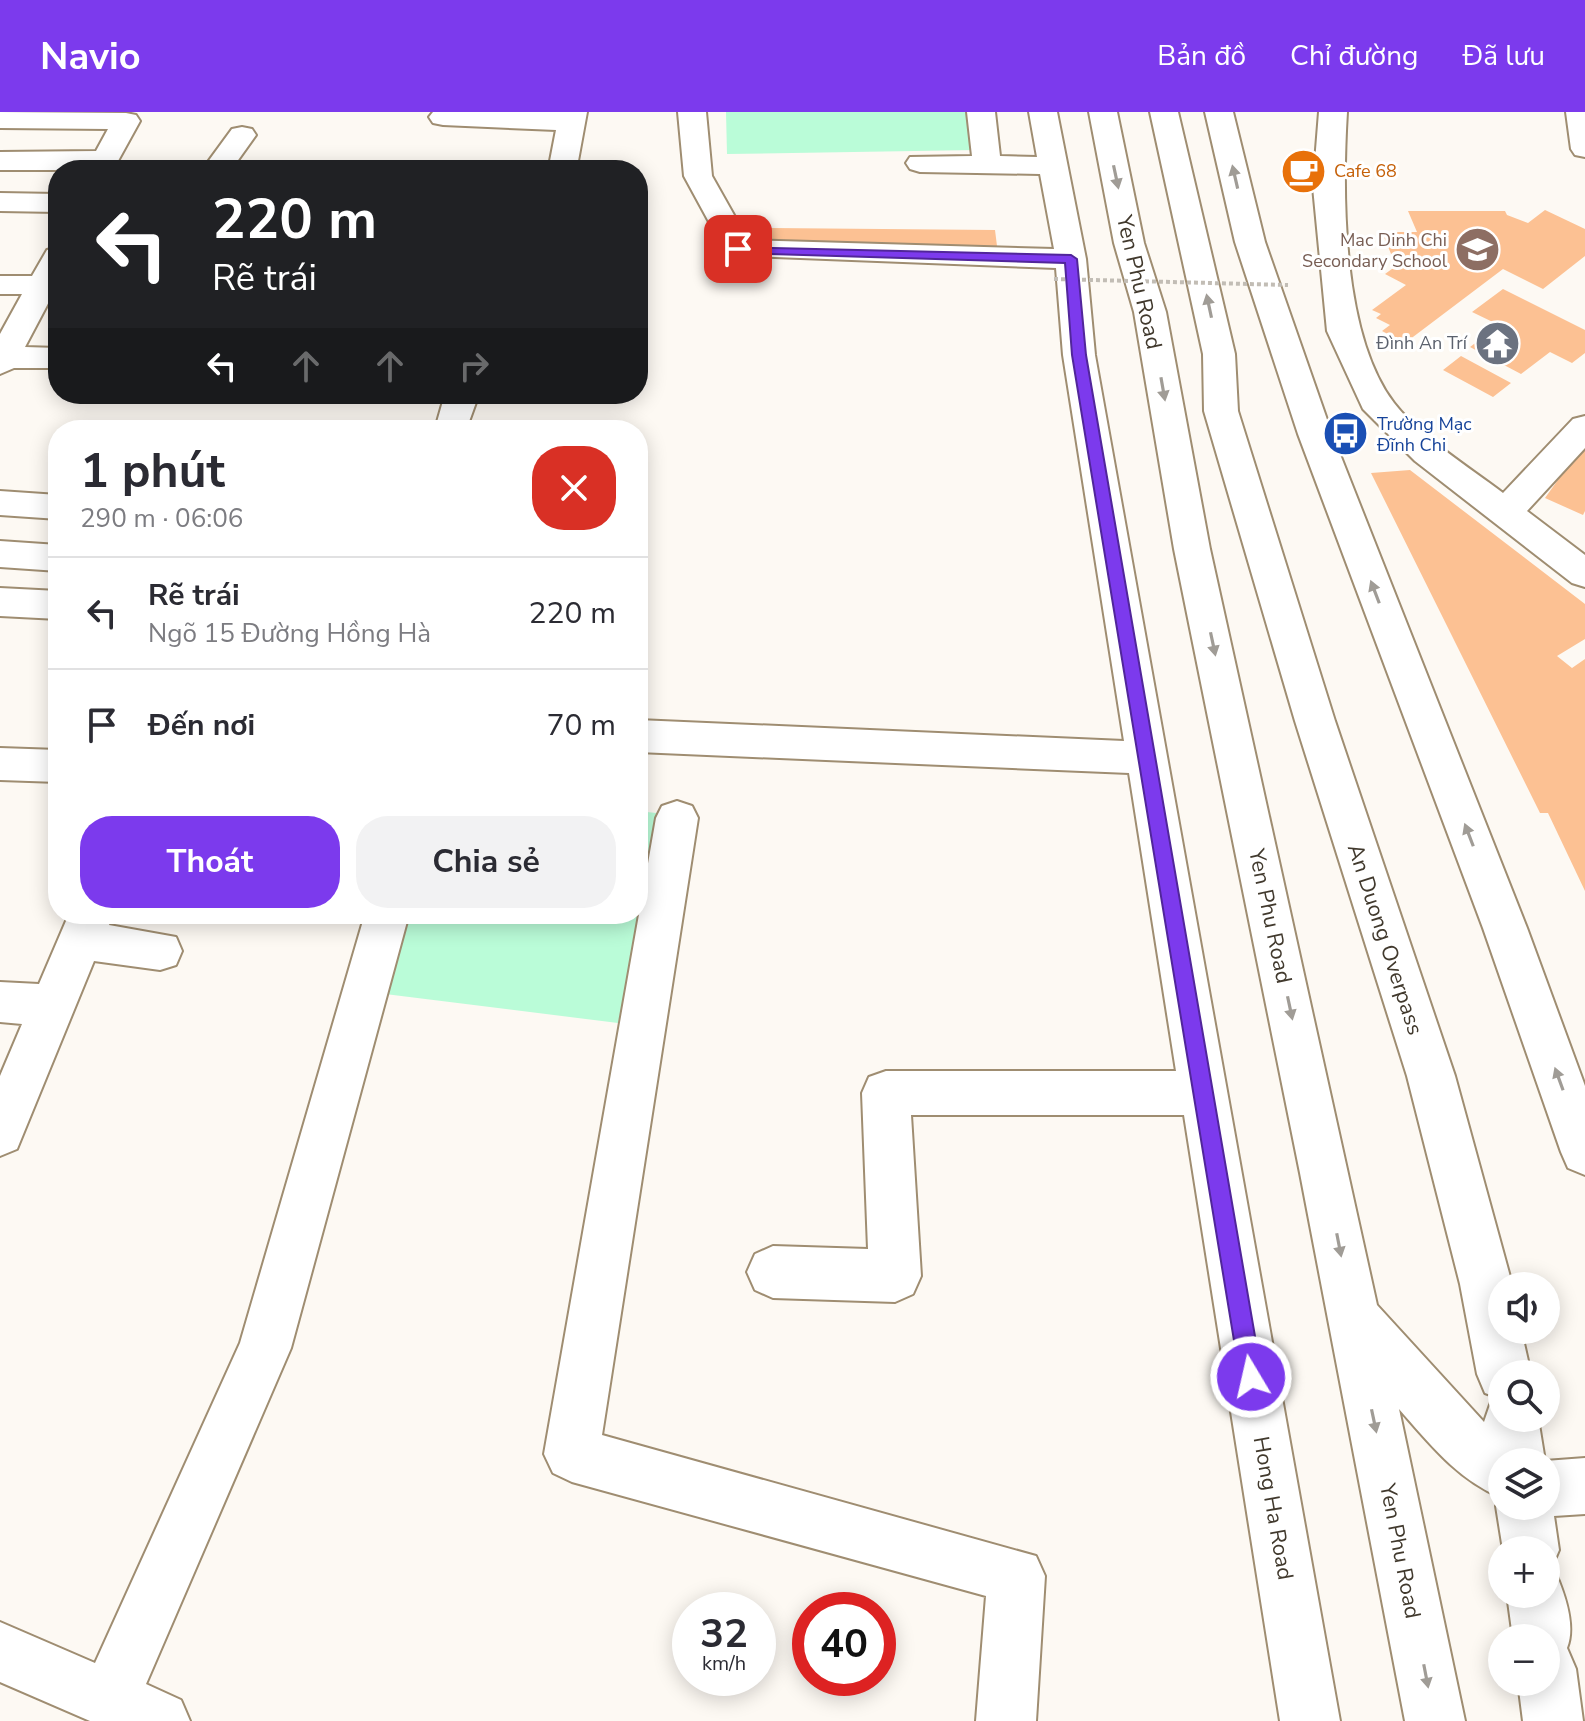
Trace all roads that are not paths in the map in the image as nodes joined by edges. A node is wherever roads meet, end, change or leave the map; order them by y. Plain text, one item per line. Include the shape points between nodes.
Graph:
1 (692, 112) edge
2 (981, 112) edge
3 (1043, 112) edge
4 (1103, 112) edge
5 (1164, 112) edge
6 (1219, 112) edge
7 (1333, 112) edge
8 (1580, 112) edge
9 (84, 116) edge
10 (443, 117) dead end
11 (572, 117) edge
12 (0, 120) edge
13 (242, 135) dead end
14 (1585, 149) edge
15 (105, 160) edge
16 (223, 160) edge
17 (564, 160) edge
18 (0, 161) edge
19 (48, 163) edge
20 (920, 163) dead end
21 (987, 165) junction
22 (1052, 166) junction
23 (0, 202) edge
24 (48, 203) edge
25 (1062, 269) junction
26 (48, 276) edge
27 (0, 285) edge
28 (48, 285) edge
29 (1150, 312) junction
30 (48, 358) edge
31 (1, 359) edge
32 (1221, 411) junction
33 (1585, 427) edge
34 (0, 503) edge
35 (48, 506) edge
36 (1505, 513) junction
37 (0, 554) edge
38 (48, 557) edge
39 (1585, 573) edge
40 (0, 602) edge
41 (48, 604) edge
42 (648, 736) edge
43 (1147, 758) junction
44 (0, 764) edge
45 (48, 766) edge
46 (677, 818) dead end
47 (384, 924) edge
48 (86, 927) edge
49 (160, 951) dead end
50 (0, 1002) edge
51 (52, 1005) junction
52 (1204, 1093) junction
53 (0, 1133) edge
54 (1585, 1152) edge
55 (773, 1272) dead end
56 (1353, 1317) junction
57 (1501, 1360) edge
58 (1488, 1459) edge
59 (1585, 1486) edge
60 (1560, 1488) edge
61 (0, 1652) edge
62 (1550, 1696) edge
63 (135, 1709) edge
64 (1006, 1721) edge
65 (1310, 1721) edge
66 (1435, 1721) edge
67 (1553, 1721) edge

1 - 25 main road via 698,176 738,249
2 - 21 main road
3 - 22 main road, Hong Ha Road
4 -> 29 main road, Yen Phu Road via 1129,243
32 -> 5 main road via 1219,354
54 -> 6 main road via 1315,434 1250,242
7 - 36 main road via 1328,187 1343,331 1380,409 1411,440
8 - 14 main road
9 - 12 main road
9 - 15 main road via 126,121
10 - 11 main road
11 - 17 main road
13 - 16 main road
18 - 19 main road
20 - 21 main road
21 - 22 main road
22 - 25 main road, Hong Ha Road
23 - 24 main road
25 - 43 main road, Hong Ha Road
26 - 27 main road
28 - 31 main road
29 - 32 main road
29 -> 56 main road, Yen Phu Road via 1192,549
30 - 31 main road
32 - 57 main road, An Duong Overpass via 1431,1076
33 - 36 main road
34 - 35 main road
36 - 39 main road
37 - 38 main road
40 - 41 main road
42 - 43 main road
43 - 52 main road, Hong Ha Road
44 - 45 main road
46 - 64 main road via 572,1454 1016,1576
47 - 63 main road via 265,1348
48 - 49 main road
48 - 51 main road
50 - 51 main road
51 - 53 main road
52 - 55 main road via 886,1093 895,1276
52 - 65 main road, Hong Ha Road
56 - 58 main road via 1462,1439
56 -> 66 main road, Yen Phu Road
59 - 60 main road
61 - 63 main road
62 - 67 main road

